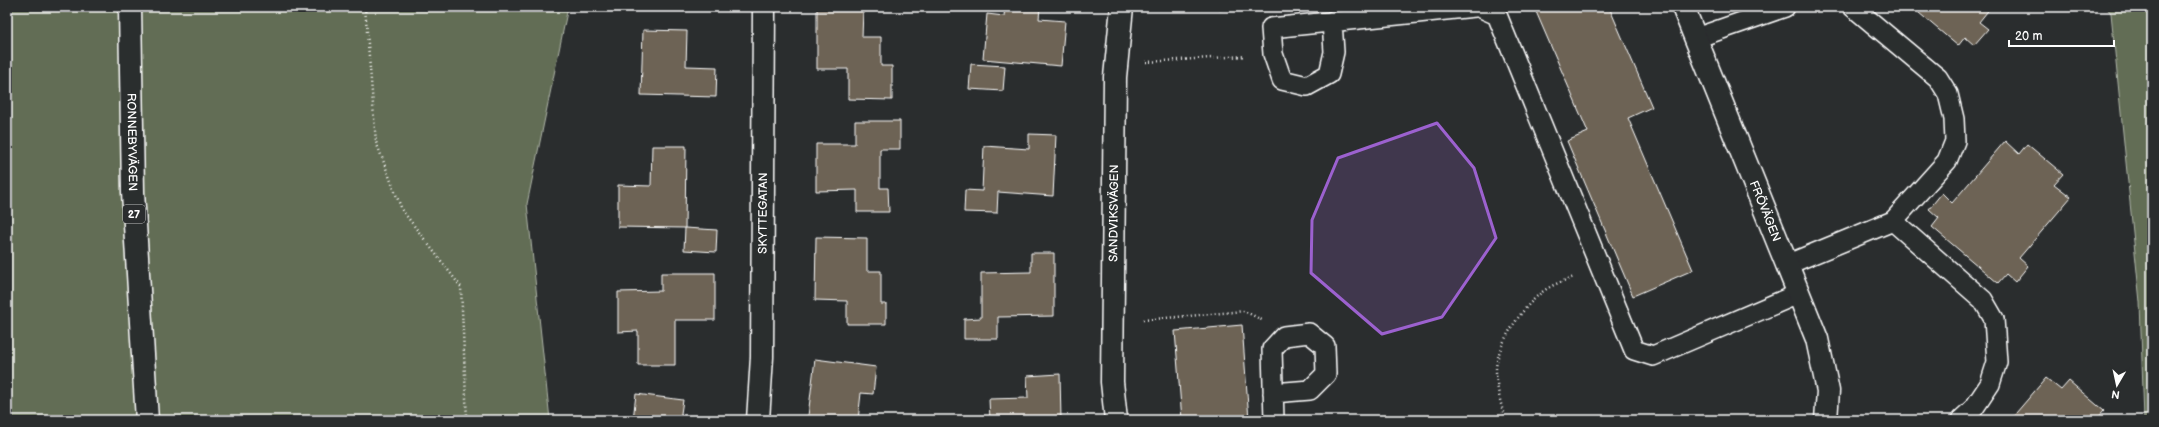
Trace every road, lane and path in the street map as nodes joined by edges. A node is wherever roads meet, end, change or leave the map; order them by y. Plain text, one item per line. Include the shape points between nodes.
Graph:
1 (130, 7) edge
2 (365, 7) edge
3 (764, 7) edge
4 (1122, 7) edge
5 (1475, 7) edge
6 (1479, 7) edge
7 (1683, 7) edge
8 (1784, 7) edge
9 (1853, 7) edge
10 (1332, 21) junction
11 (1696, 38) junction
12 (1273, 54) junction
13 (1117, 64) junction
14 (1893, 221) junction
15 (1786, 264) junction
16 (1600, 268) junction
17 (1798, 294) junction
18 (1112, 323) junction
19 (1272, 349) junction
20 (1273, 394) junction
21 (147, 420) edge
22 (466, 420) edge
23 (758, 420) edge
24 (1116, 420) edge
25 (1274, 420) edge
26 (1505, 420) edge
27 (1826, 420) edge
28 (1961, 420) edge

1 - 21 street, RONNEBYVÄGEN / 27 via 133,192
2 - 22 path via 376,142 402,210 461,287
3 - 23 street, SKYTTEGATAN via 762,357
4 - 13 street, SANDVIKSVÄGEN
5 - 10 lane
6 - 16 lane via 1497,15
7 - 11 street, FRÖVÄGEN
8 - 11 lane
9 - 14 lane via 1938,78 1948,94 1954,119 1955,141 1947,161
10 - 12 lane via 1271,28
10 - 12 lane via 1334,52 1329,74 1307,86 1282,80
11 - 15 street, FRÖVÄGEN
12 - 13 path
13 - 18 street, SANDVIKSVÄGEN
14 - 15 lane
14 - 28 lane via 1983,300 1994,319 1997,362 1990,384 1974,408
15 - 17 street, FRÖVÄGEN
16 - 17 lane via 1634,350 1653,356
16 - 26 path via 1541,293 1519,316 1503,344 1496,368
17 - 27 street, FRÖVÄGEN via 1817,339 1828,391
18 - 19 path via 1244,312 1265,321
18 - 24 street, SANDVIKSVÄGEN via 1112,382
19 - 20 lane
19 - 20 lane via 1284,336 1309,333 1325,346 1326,374 1310,390
20 - 25 lane

